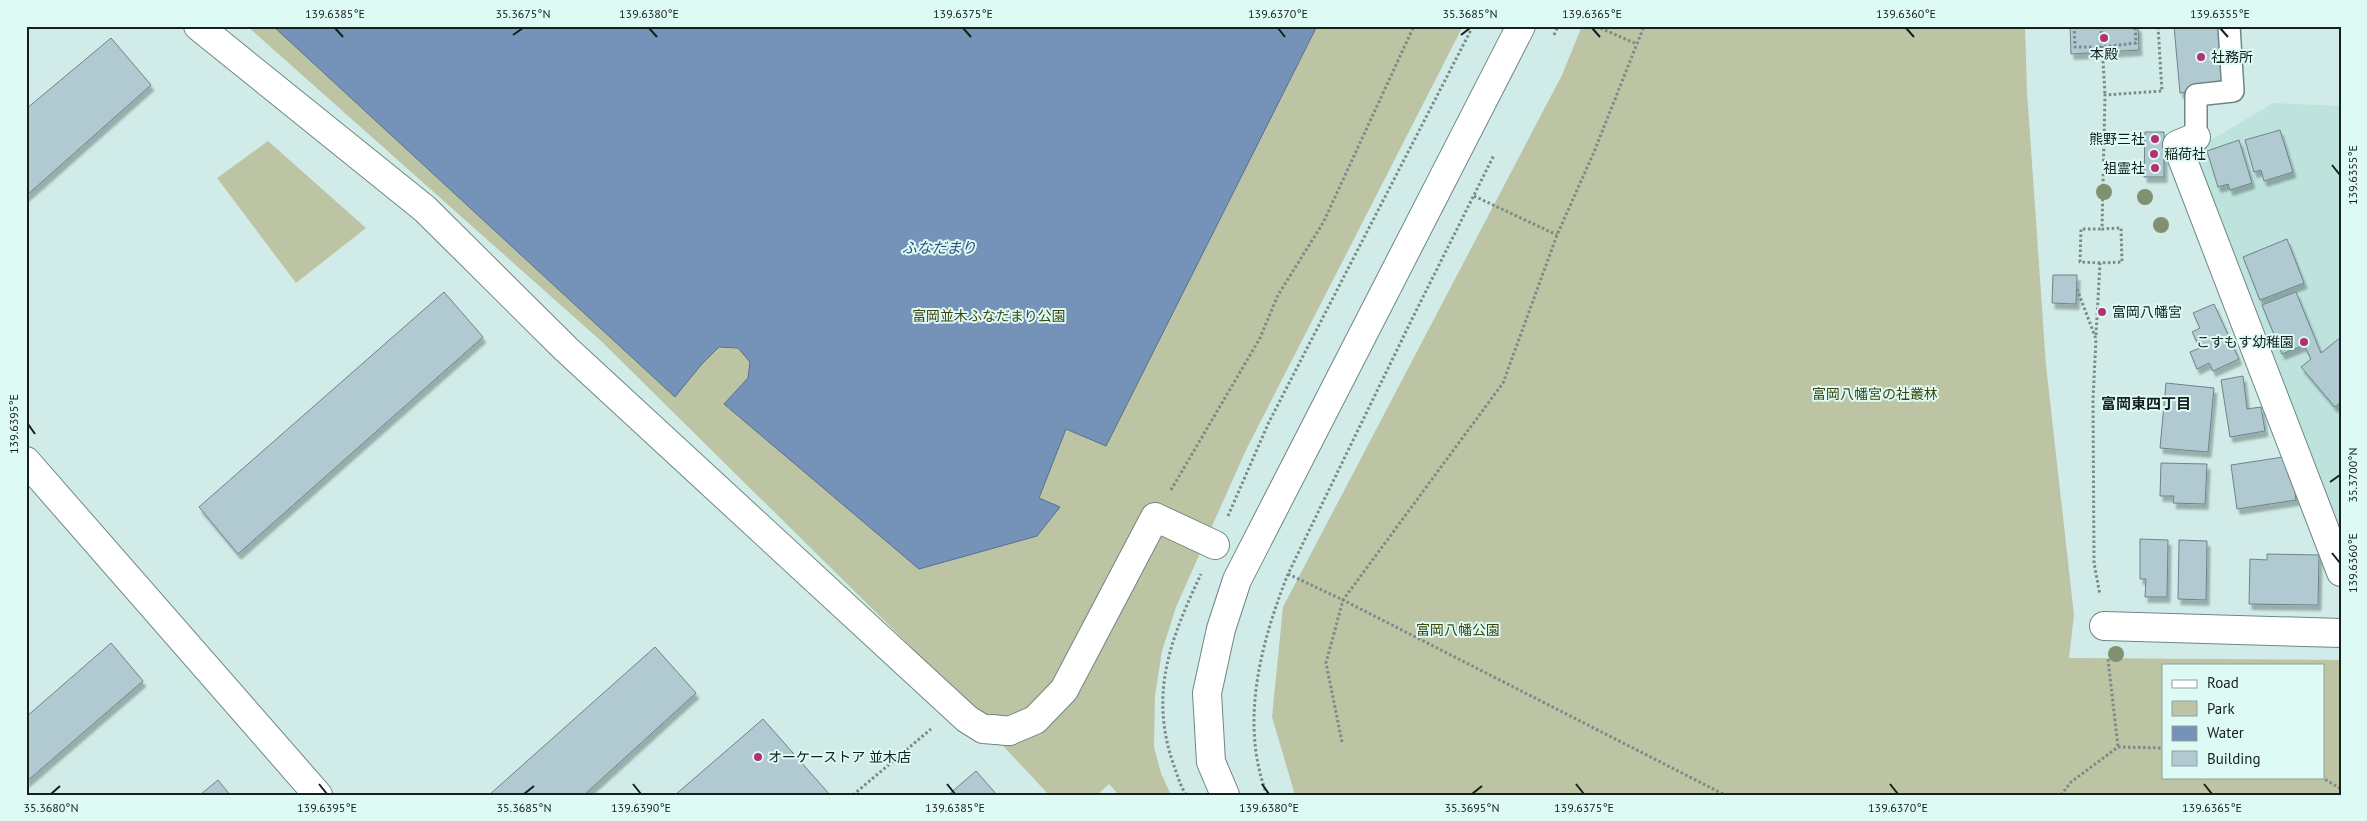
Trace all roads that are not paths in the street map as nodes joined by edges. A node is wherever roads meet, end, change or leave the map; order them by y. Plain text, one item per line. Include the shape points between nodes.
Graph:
1 (198, 26) edge
2 (1520, 26) edge
3 (2229, 26) edge
4 (2196, 137) joint
5 (26, 461) edge
6 (1215, 545) dead end
7 (2341, 572) edge
8 (2104, 626) dead end
9 (2341, 633) edge
10 (318, 795) edge
11 (1225, 795) edge

1 - 6 street via 425,209 566,349 956,708 983,729 1009,731 1035,720 1064,690 1155,518
2 - 11 street via 1236,580 1207,693 1211,762
3 - 4 lane via 2233,90 2196,95
4 - 7 street via 2178,145
5 - 10 street
8 - 9 street

